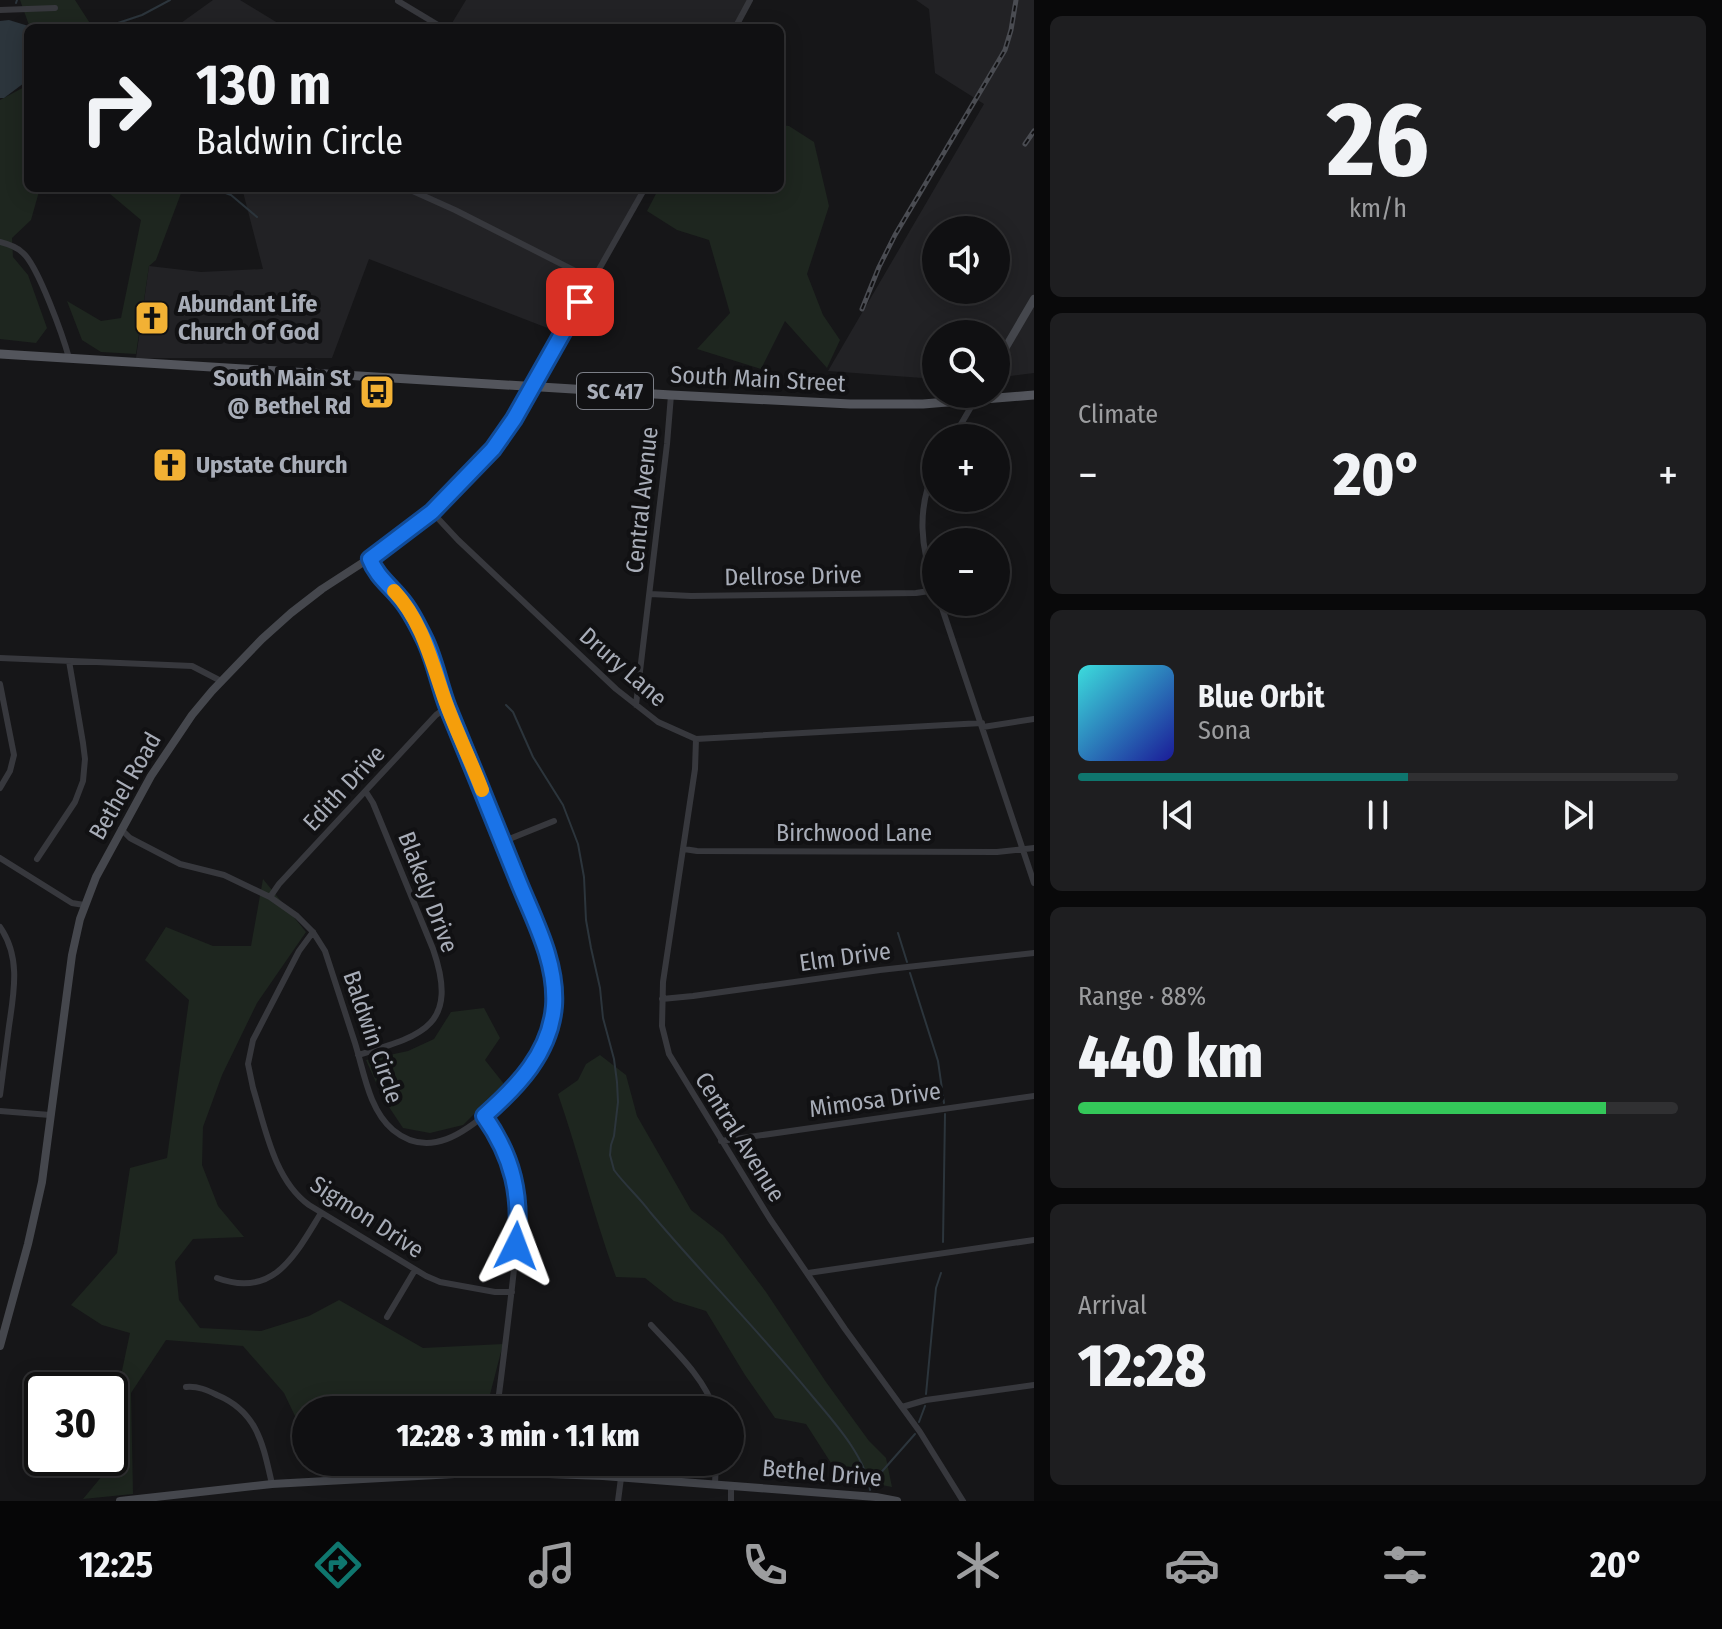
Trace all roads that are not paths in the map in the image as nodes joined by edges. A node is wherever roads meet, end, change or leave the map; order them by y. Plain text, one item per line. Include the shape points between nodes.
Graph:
1 (750, 0) edge
2 (398, 1) edge
3 (55, 8) dead end
4 (0, 10) edge
5 (436, 24) edge
6 (737, 24) edge
7 (415, 192) edge
8 (643, 192) edge
9 (0, 242) edge
10 (593, 280) junction
11 (1034, 299) edge
12 (1010, 340) edge
13 (0, 354) edge
14 (69, 358) junction
15 (533, 386) junction
16 (671, 395) junction
17 (1034, 395) edge
18 (1010, 396) edge
19 (922, 404) edge
20 (432, 512) junction
21 (370, 559) junction
22 (922, 592) edge
23 (650, 594) junction
24 (945, 616) edge
25 (0, 658) edge
26 (69, 661) junction
27 (221, 681) junction
28 (0, 684) edge
29 (636, 705) junction
30 (447, 707) junction
31 (1034, 719) edge
32 (982, 725) junction
33 (696, 739) junction
34 (0, 788) edge
35 (366, 792) junction
36 (554, 821) dead end
37 (121, 829) junction
38 (504, 841) junction
39 (1034, 848) edge
40 (684, 849) junction
41 (1023, 850) junction
42 (0, 858) edge
43 (37, 859) dead end
44 (1034, 883) edge
45 (270, 897) junction
46 (84, 905) junction
47 (0, 927) edge
48 (313, 932) junction
49 (1034, 953) edge
50 (662, 999) junction
51 (358, 1055) junction
52 (0, 1095) edge
53 (1034, 1096) edge
54 (0, 1111) edge
55 (50, 1115) junction
56 (484, 1116) junction
57 (721, 1141) junction
58 (321, 1213) junction
59 (1034, 1240) edge
60 (415, 1270) junction
61 (808, 1273) junction
62 (217, 1278) dead end
63 (512, 1292) junction
64 (387, 1317) dead end
65 (651, 1325) dead end
66 (0, 1346) edge
67 (1034, 1385) edge
68 (186, 1387) dead end
69 (499, 1396) edge
70 (709, 1396) edge
71 (902, 1407) junction
72 (418, 1476) edge
73 (592, 1476) edge
74 (715, 1476) edge
75 (621, 1478) junction
76 (272, 1484) junction
77 (715, 1484) junction
78 (731, 1485) junction
79 (215, 1490) junction
80 (120, 1501) edge
81 (216, 1501) edge
82 (618, 1501) edge
83 (731, 1501) edge
84 (897, 1501) edge
85 (963, 1501) edge

1 - 6 street
2 - 5 street
3 - 4 street
7 - 10 street
8 - 10 street
9 - 14 street via 27,257
10 - 15 street
11 - 12 street
13 - 14 main road, South Main Street / SC 417
14 - 15 main road, South Main Street / SC 417
15 - 16 main road, South Main Street / SC 417
15 - 20 street, Bethel Road via 493,449
16 - 19 main road, South Main Street / SC 417
16 - 23 street, Central Avenue
17 - 18 main road, South Main Street / SC 417
20 - 21 street, Bethel Road
20 - 29 street, Drury Lane
21 - 27 street, Bethel Road via 291,613
21 - 30 street, Baldwin Circle via 407,606 426,641
22 - 23 street, Dellrose Drive
23 - 29 street, Central Avenue
24 - 32 street
25 - 26 street
26 - 27 street via 192,666
26 - 43 street via 85,759 83,781
27 - 37 street, Bethel Road via 174,740
28 - 34 street via 14,755
29 - 33 street, Drury Lane
30 - 35 street, Edith Drive
30 - 38 street, Baldwin Circle
31 - 32 street, Drury Lane
32 - 33 street, Drury Lane
32 - 41 street
33 - 40 street, Central Avenue
35 - 45 street, Edith Drive
35 - 51 street, Blakely Drive via 433,949 442,991 436,1015 422,1032
36 - 38 street
37 - 45 street, Baldwin Circle via 180,864 224,875
37 - 46 street, Bethel Road
38 - 56 street, Baldwin Circle via 549,959 554,1007 535,1061
39 - 41 street, Birchwood Lane
40 - 41 street, Birchwood Lane
40 - 50 street, Central Avenue
41 - 44 street
42 - 46 street via 72,903
45 - 48 street, Baldwin Circle
46 - 55 street, Bethel Road
47 - 52 street via 10,945 14,988
48 - 51 street, Baldwin Circle via 325,951
48 - 58 street, Sigmon Drive via 258,1029 248,1064 282,1174 298,1197
49 - 50 street, Elm Drive
50 - 57 street, Central Avenue via 669,1054
51 - 56 street, Baldwin Circle via 377,1111 402,1137 419,1143 444,1140
53 - 57 street, Mimosa Drive
54 - 55 street
55 - 66 street, Bethel Road via 36,1209
56 - 63 street via 518,1196
57 - 61 street, Central Avenue
58 - 60 street, Sigmon Drive
58 - 62 street via 280,1270 248,1284
59 - 61 street
60 - 63 street, Sigmon Drive via 449,1284
60 - 64 street
61 - 71 street, Central Avenue
63 - 69 street
65 - 70 street
67 - 71 street
68 - 76 street via 203,1388 244,1411 261,1439
71 - 85 street, Central Avenue
72 - 76 street, Bethel Drive
73 - 75 street, Bethel Drive
74 - 77 street
75 - 77 street, Bethel Drive
75 - 82 street
76 - 79 street, Bethel Drive
77 - 78 street, Bethel Drive
78 - 83 street
78 - 84 street, Bethel Drive
79 - 80 street, Bethel Drive
79 - 81 street

